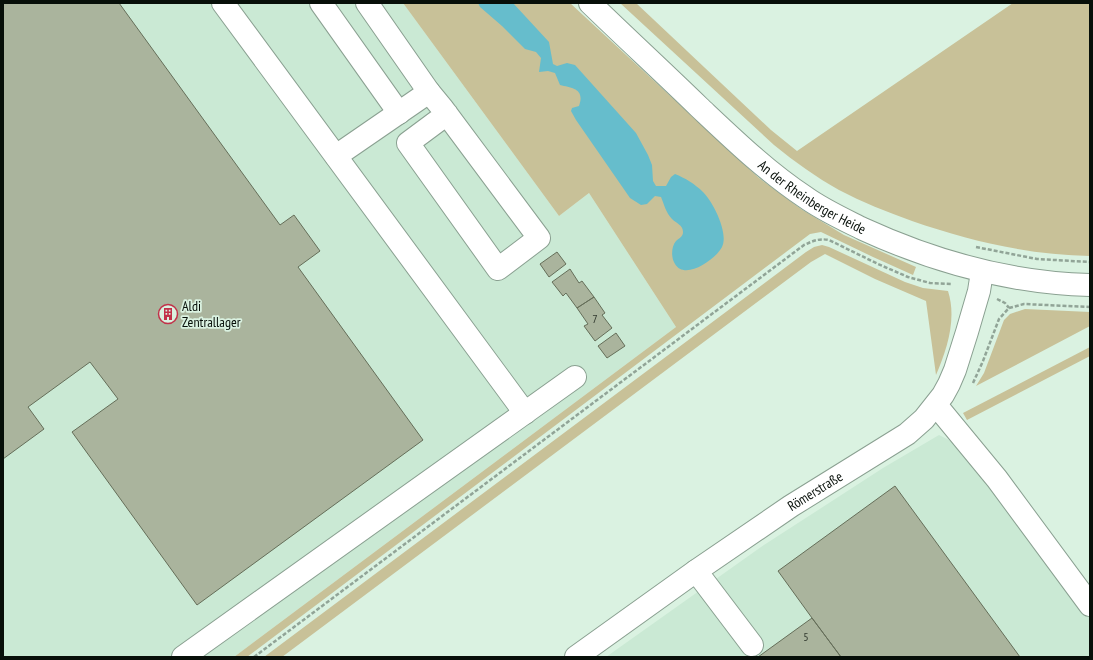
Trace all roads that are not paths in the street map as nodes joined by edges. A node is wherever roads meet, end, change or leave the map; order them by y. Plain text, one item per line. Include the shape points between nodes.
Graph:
1 (223, 3) edge
2 (321, 3) edge
3 (367, 3) edge
4 (590, 3) edge
5 (429, 92) junction
6 (399, 114) junction
7 (446, 114) junction
8 (336, 156) junction
9 (980, 281) junction
10 (1090, 285) edge
11 (576, 377) dead end
12 (936, 405) junction
13 (525, 413) junction
14 (696, 571) junction
15 (1090, 605) edge
16 (752, 645) dead end
17 (183, 657) edge
18 (576, 657) edge

1 - 8 street
2 - 6 street
3 - 5 street
4 - 9 street, An der Rheinberger Heide via 737,142 805,198 847,221
5 - 6 street
5 - 7 street
6 - 8 street
7 - 7 street via 539,238 498,269 408,143
8 - 13 street
9 - 10 street, An der Rheinberger Heide
9 - 12 street, Römerstraße via 955,370
11 - 13 street
12 - 14 street, Römerstraße via 907,434 791,506
12 - 15 street via 997,479
13 - 17 street
14 - 16 street
14 - 18 street, Römerstraße

